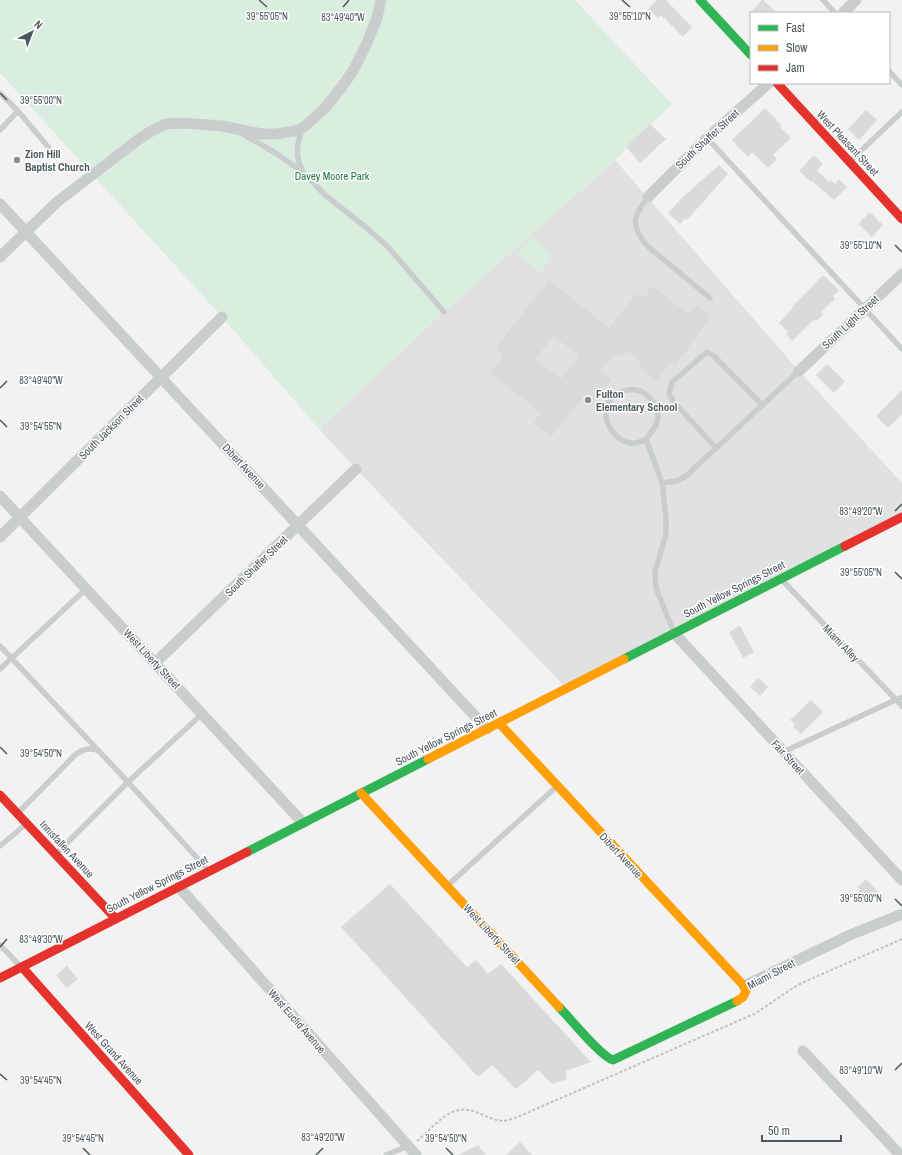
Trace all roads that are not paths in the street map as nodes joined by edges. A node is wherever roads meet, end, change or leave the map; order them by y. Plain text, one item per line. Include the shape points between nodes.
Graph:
1 (381, 0) edge
2 (700, 0) edge
3 (823, 0) edge
4 (856, 0) edge
5 (834, 12) edge
6 (844, 12) edge
7 (750, 54) edge
8 (890, 72) edge
9 (768, 84) edge
10 (778, 84) edge
11 (902, 85) edge
12 (0, 93) edge
13 (18, 111) junction
14 (902, 112) edge
15 (304, 127) junction
16 (234, 129) junction
17 (0, 130) edge
18 (707, 138) junction
19 (49, 148) dead end
20 (850, 162) junction
21 (303, 172) junction
22 (648, 197) joint
23 (0, 204) edge
24 (902, 219) edge
25 (26, 232) junction
26 (0, 257) edge
27 (902, 274) edge
28 (710, 298) dead end
29 (864, 309) junction
30 (444, 312) dead end
31 (222, 317) dead end
32 (902, 349) edge
33 (799, 371) joint
34 (161, 377) junction
35 (762, 405) junction
36 (646, 439) junction
37 (716, 448) junction
38 (356, 469) dead end
39 (662, 483) junction
40 (0, 496) edge
41 (19, 517) junction
42 (902, 518) edge
43 (298, 525) junction
44 (0, 536) edge
45 (780, 579) junction
46 (86, 589) junction
47 (674, 633) junction
48 (0, 646) edge
49 (11, 658) junction
50 (155, 663) junction
51 (0, 669) edge
52 (902, 697) edge
53 (896, 700) junction
54 (902, 706) edge
55 (202, 714) junction
56 (499, 723) junction
57 (487, 729) junction
58 (97, 750) junction
59 (783, 752) junction
60 (128, 782) junction
61 (557, 786) junction
62 (361, 793) junction
63 (0, 795) edge
64 (18, 814) junction
65 (304, 822) junction
66 (27, 824) junction
67 (0, 846) edge
68 (56, 854) junction
69 (209, 871) junction
70 (902, 880) edge
71 (447, 886) junction
72 (179, 887) junction
73 (902, 914) edge
74 (116, 919) junction
75 (0, 945) edge
76 (22, 967) junction
77 (0, 978) edge
78 (744, 986) junction
79 (803, 1051) dead end
80 (628, 1053) joint
81 (408, 1146) junction
82 (189, 1155) edge
83 (386, 1155) edge
84 (416, 1155) edge
85 (900, 1155) edge

1 - 15 street via 367,43 353,70 325,108
2 - 7 street
3 - 5 lane
4 - 6 street
8 - 11 lane
9 - 18 street, South Shaffer Street
10 - 20 street, West Pleasant Street
12 - 13 lane
13 - 17 lane
13 - 19 lane
14 - 20 lane
15 - 16 street via 276,134
15 - 21 lane via 297,153
16 - 21 lane
16 - 25 street via 182,123 166,124 153,130 57,202
18 - 22 street, South Shaffer Street
18 - 29 lane
20 - 24 street, West Pleasant Street
21 - 30 lane via 325,195 389,248
22 - 28 lane via 637,213 634,224 639,235 646,245
23 - 25 street, Dibert Avenue
25 - 26 street
25 - 34 street, Dibert Avenue
27 - 29 street, South Light Street
29 - 32 lane
29 - 33 street, South Light Street
31 - 34 street, South Jackson Street
33 - 35 lane
34 - 41 street, South Jackson Street
34 - 43 street, Dibert Avenue
35 - 37 lane
35 - 37 lane via 707,352 672,382 669,394 673,401
36 - 36 lane via 633,443 620,440 607,421 606,408 613,398 623,391 635,389 646,393 655,404 658,417
36 - 39 lane
37 - 39 lane via 686,476 678,481
38 - 43 street, South Shaffer Street
39 - 47 lane via 666,534 655,572 656,588
40 - 41 street, West Liberty Street
41 - 44 street, South Jackson Street
41 - 46 street, West Liberty Street
42 - 45 street, South Yellow Springs Street
43 - 50 street, South Shaffer Street
43 - 57 street, Dibert Avenue
45 - 47 street, South Yellow Springs Street
45 - 53 lane, Miami Alley
46 - 49 lane
46 - 50 street, West Liberty Street
47 - 56 street, South Yellow Springs Street
47 - 59 street, Fair Street
48 - 49 lane
49 - 51 lane
49 - 58 lane
50 - 55 street, West Liberty Street
52 - 53 lane
53 - 54 lane, Miami Alley
53 - 59 lane
55 - 60 lane
55 - 65 street, West Liberty Street
56 - 57 street, South Yellow Springs Street
56 - 61 street, Dibert Avenue
57 - 62 street, South Yellow Springs Street
58 - 60 lane
58 - 64 lane via 81,750
59 - 70 street, Fair Street
60 - 68 lane
60 - 69 lane
61 - 71 lane
61 - 78 street, Dibert Avenue
62 - 65 street, South Yellow Springs Street
62 - 71 street, West Liberty Street
63 - 64 street, Innisfallen Avenue
64 - 66 street, Innisfallen Avenue
65 - 69 street, South Yellow Springs Street
66 - 67 lane
66 - 68 street, Innisfallen Avenue
68 - 74 street, Innisfallen Avenue
69 - 72 street, South Yellow Springs Street
71 - 80 street, West Liberty Street via 609,1060
72 - 74 street, South Yellow Springs Street
72 - 81 street, West Euclid Avenue
73 - 78 street, Miami Street via 850,935
74 - 76 street, South Yellow Springs Street
75 - 76 lane
76 - 77 street, South Yellow Springs Street
76 - 82 street, West Grand Avenue
78 - 80 street, Miami Street via 746,991 739,1000
79 - 85 street
81 - 83 lane
81 - 84 street, West Euclid Avenue

